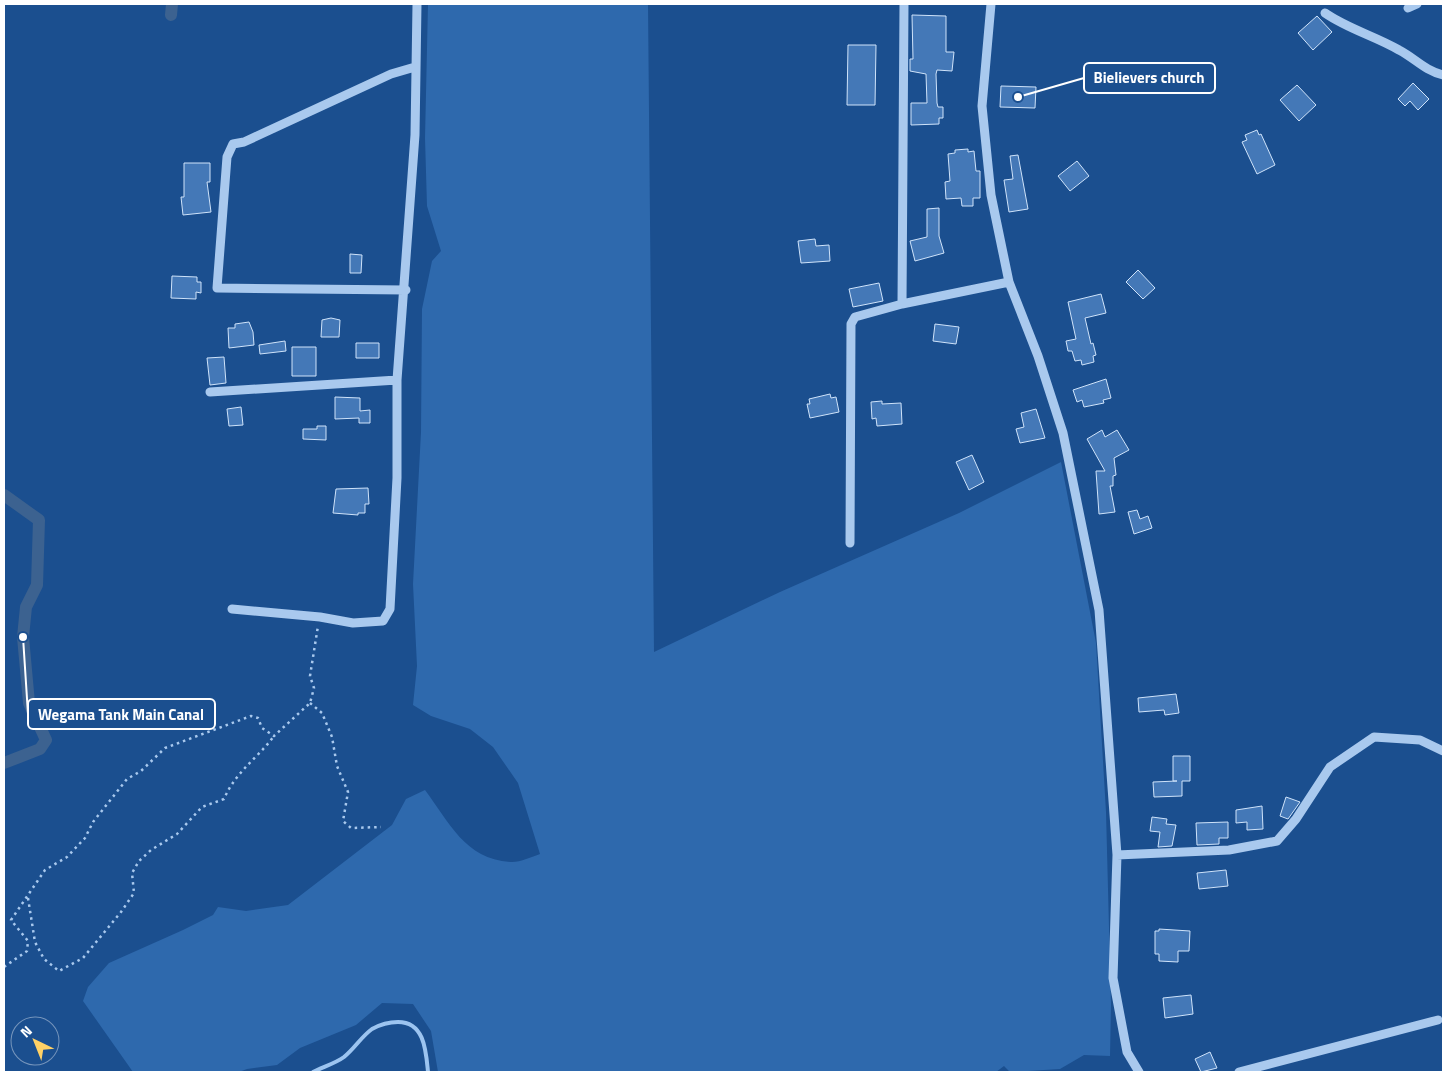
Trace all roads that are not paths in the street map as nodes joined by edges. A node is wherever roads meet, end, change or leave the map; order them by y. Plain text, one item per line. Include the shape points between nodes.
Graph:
1 (418, 4) edge
2 (904, 4) edge
3 (991, 4) edge
4 (1325, 13) dead end
5 (415, 67) junction
6 (1443, 75) edge
7 (1009, 282) junction
8 (406, 290) junction
9 (902, 304) junction
10 (397, 380) junction
11 (210, 392) dead end
12 (850, 543) dead end
13 (232, 609) dead end
14 (1443, 751) edge
15 (1117, 855) junction
16 (1438, 1020) dead end
17 (1139, 1072) edge
18 (1239, 1072) edge

1 - 5 street
2 - 9 street
3 - 7 street via 982,106 991,195
4 - 6 street via 1342,25 1400,50 1428,71
5 - 8 street via 415,136
5 - 8 street via 391,74 244,142 233,144 228,156 217,288
7 - 9 street
7 - 15 street via 1038,356 1063,434 1099,610
8 - 10 street
9 - 12 street via 855,317 851,324
10 - 11 street
10 - 13 street via 398,478 390,608 383,621 353,623
14 - 15 street via 1420,740 1374,737 1330,767 1296,819 1277,841 1229,850
15 - 17 street via 1113,978 1127,1052
16 - 18 street

